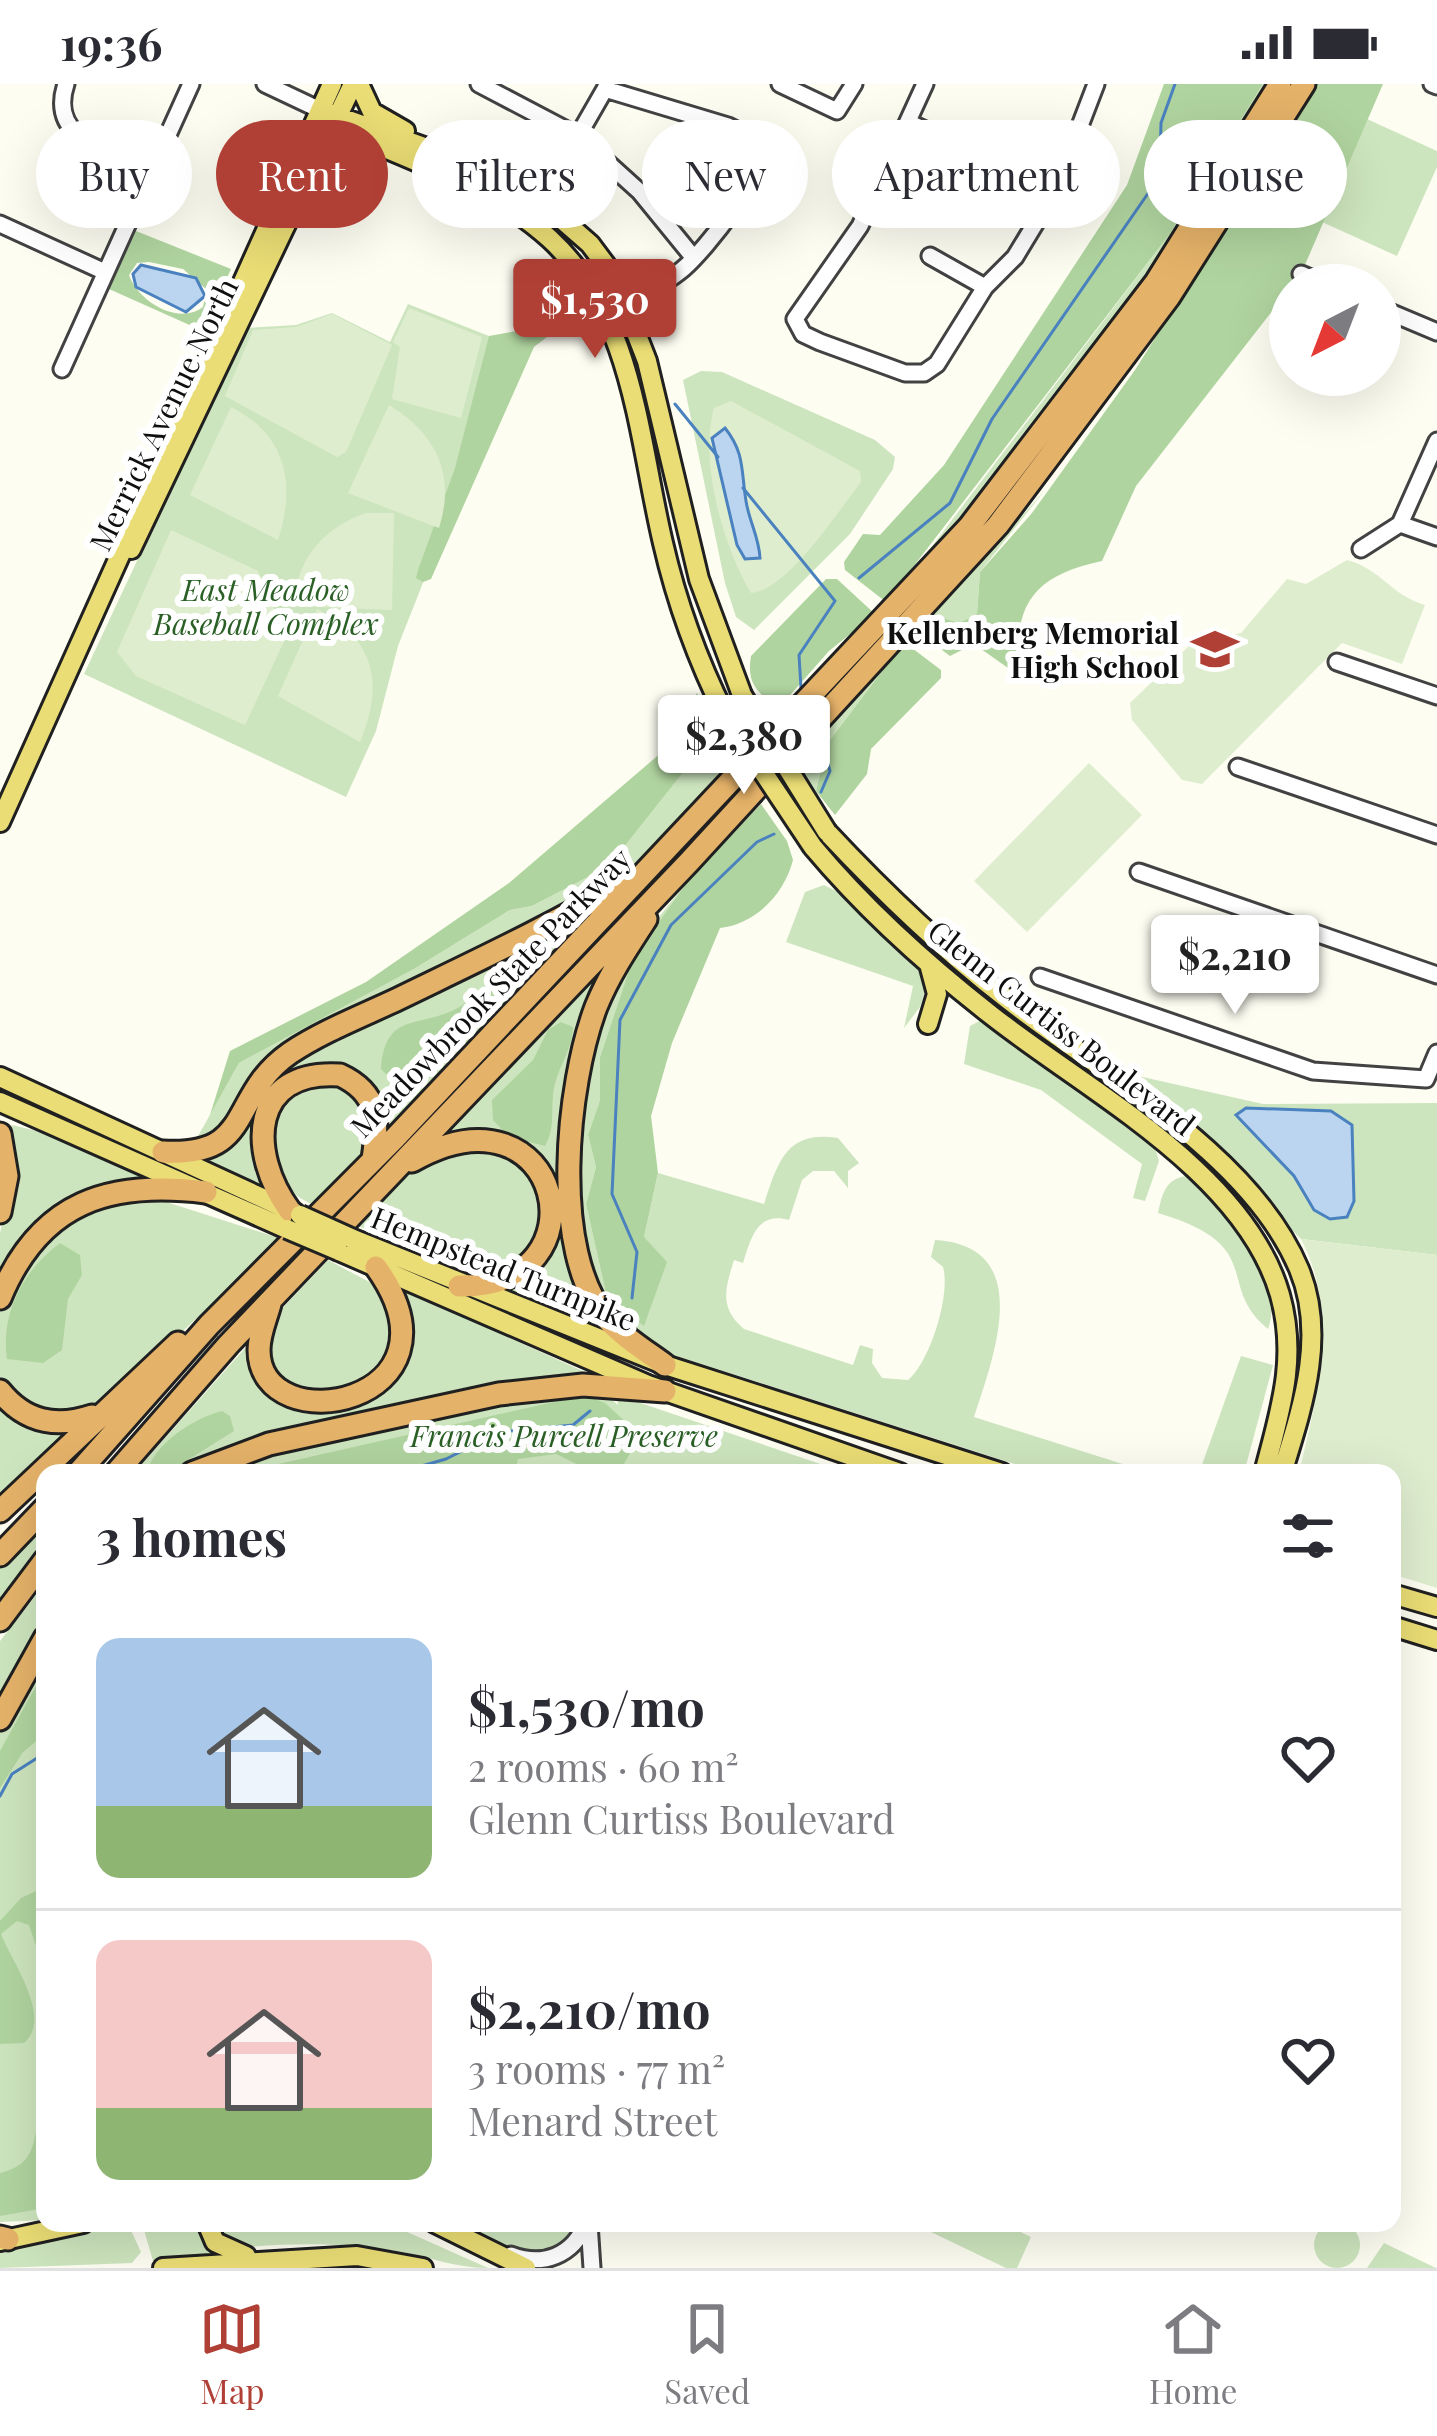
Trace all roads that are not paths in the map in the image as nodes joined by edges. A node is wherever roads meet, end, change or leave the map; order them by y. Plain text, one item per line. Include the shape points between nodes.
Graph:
1 (66, 84) edge
2 (191, 84) edge
3 (265, 84) edge
4 (332, 84) edge
5 (356, 84) edge
6 (479, 84) edge
7 (780, 84) edge
8 (854, 84) edge
9 (925, 84) edge
10 (1096, 84) edge
11 (1280, 84) edge
12 (1304, 84) edge
13 (606, 86) edge
14 (331, 116) junction
15 (64, 120) edge
16 (174, 120) edge
17 (548, 120) edge
18 (587, 120) edge
19 (909, 120) edge
20 (1082, 120) edge
21 (412, 134) edge
22 (412, 146) edge
23 (618, 172) edge
24 (0, 224) edge
25 (125, 228) edge
26 (573, 228) edge
27 (859, 228) edge
28 (1033, 228) edge
29 (930, 256) dead end
30 (693, 257) junction
31 (105, 272) junction
32 (985, 287) junction
33 (629, 304) junction
34 (1401, 317) edge
35 (1437, 332) edge
36 (62, 369) dead end
37 (1437, 441) edge
38 (1400, 524) junction
39 (1437, 537) edge
40 (1361, 549) dead end
41 (1337, 662) dead end
42 (1437, 696) edge
43 (1238, 767) dead end
44 (7, 789) edge
45 (0, 822) edge
46 (1437, 836) edge
47 (650, 868) junction
48 (1139, 872) dead end
49 (668, 883) junction
50 (858, 896) junction
51 (899, 904) junction
52 (929, 964) junction
53 (1437, 975) edge
54 (1040, 977) dead end
55 (928, 1024) dead end
56 (1437, 1053) edge
57 (0, 1077) edge
58 (0, 1102) edge
59 (0, 1134) edge
60 (163, 1152) junction
61 (373, 1159) junction
62 (395, 1170) junction
63 (206, 1192) junction
64 (0, 1212) edge
65 (292, 1218) junction
66 (345, 1244) junction
67 (282, 1252) junction
68 (376, 1267) junction
69 (459, 1286) junction
70 (0, 1298) edge
71 (271, 1300) junction
72 (1300, 1362) junction
73 (665, 1365) junction
74 (0, 1391) edge
75 (665, 1391) junction
76 (98, 1414) junction
77 (47, 1464) edge
78 (86, 1464) edge
79 (124, 1464) edge
80 (215, 1464) edge
81 (874, 1464) edge
82 (974, 1464) edge
83 (1267, 1464) edge
84 (1283, 1464) edge
85 (36, 1475) edge
86 (0, 1511) edge
87 (36, 1517) edge
88 (0, 1555) edge
89 (36, 1573) edge
90 (1401, 1597) edge
91 (1437, 1607) edge
92 (0, 1620) edge
93 (1401, 1629) edge
94 (1437, 1640) edge
95 (36, 1654) edge
96 (0, 1718) edge
97 (38, 2232) edge
98 (211, 2232) edge
99 (455, 2232) edge
100 (581, 2232) edge
101 (589, 2232) edge
102 (3, 2239) edge
103 (481, 2244) junction
104 (254, 2259) junction
105 (163, 2268) edge
106 (423, 2268) edge
107 (526, 2268) edge
108 (592, 2268) edge

1 - 15 street
2 - 16 street
3 - 14 street
4 - 14 main road, Merrick Avenue North
5 - 14 main road, Merrick Avenue North
5 - 21 main road via 383,120
6 - 17 street
7 - 8 street via 837,111
9 - 19 street
10 - 20 street
11 - 47 highway, Meadowbrook State Parkway via 1156,282 1038,442 904,601
12 - 49 highway, Meadowbrook State Parkway via 1169,297 1051,458 930,603
13 - 18 street
13 - 30 street via 766,145 752,183
14 - 22 main road, Glenn Curtiss Boulevard
14 - 44 main road, Merrick Avenue North
14 - 50 main road, Glenn Curtiss Boulevard, bridge via 517,213 592,288 625,367 681,613 725,715 812,847
23 - 30 street
24 - 31 street
25 - 31 street
26 - 33 main road, Glenn Curtiss Boulevard
27 - 32 street via 799,311 796,325 820,342 924,373
28 - 32 street
29 - 32 street
30 - 33 street
31 - 36 street
33 - 51 main road, Glenn Curtiss Boulevard, bridge via 699,578 742,695 827,832
34 - 35 street
37 - 38 street
38 - 39 street
38 - 40 street
41 - 42 street
43 - 46 street
44 - 45 main road, Merrick Avenue North
47 - 60 highway via 293,1051 256,1086 216,1148
47 - 61 highway, Meadowbrook State Parkway
48 - 53 street
49 - 62 highway, Meadowbrook State Parkway
49 - 73 highway via 596,1008 578,1075 571,1163 572,1230 589,1290 607,1319
50 - 51 main road
50 - 52 main road, Glenn Curtiss Boulevard
51 - 72 main road, Glenn Curtiss Boulevard via 977,976 1236,1176 1300,1271
52 - 55 main road via 937,994
52 - 72 main road, Glenn Curtiss Boulevard via 1219,1192 1251,1232
54 - 56 street via 1313,1072 1426,1079
57 - 60 main road, Hempstead Turnpike
58 - 63 main road, Hempstead Turnpike
59 - 64 highway via 7,1176
60 - 65 main road, Hempstead Turnpike
61 - 65 highway via 377,1116 356,1082 324,1074 295,1084 267,1114 260,1148
61 - 67 highway, Meadowbrook State Parkway
62 - 69 highway via 441,1145 476,1138 522,1152 544,1177 552,1211 540,1253 510,1277
62 - 71 highway, Meadowbrook State Parkway
63 - 65 main road, Hempstead Turnpike
63 - 70 highway via 135,1185 87,1200 42,1234
65 - 66 main road, Hempstead Turnpike, bridge
66 - 68 main road, Hempstead Turnpike
66 - 69 main road, Hempstead Turnpike
67 - 76 highway
67 - 78 highway, Meadowbrook State Parkway
68 - 71 highway via 400,1304 403,1334 382,1379 352,1398 313,1402 268,1376 259,1350
68 - 75 main road, Hempstead Turnpike
69 - 73 main road, Hempstead Turnpike
71 - 79 highway, Meadowbrook State Parkway
72 - 83 main road, Glenn Curtiss Boulevard
72 - 84 main road, Glenn Curtiss Boulevard
73 - 82 main road, Hempstead Turnpike
74 - 76 highway via 41,1420 71,1423
75 - 80 highway via 584,1385 499,1394 269,1444
75 - 81 main road, Hempstead Turnpike
76 - 77 highway
85 - 86 highway
87 - 88 highway
89 - 92 highway
90 - 91 main road
93 - 94 main road
95 - 96 highway
97 - 102 main road
98 - 104 main road via 215,2242
99 - 103 main road
100 - 103 street via 548,2260
101 - 108 street
103 - 107 main road
104 - 105 main road
104 - 106 main road via 357,2256

